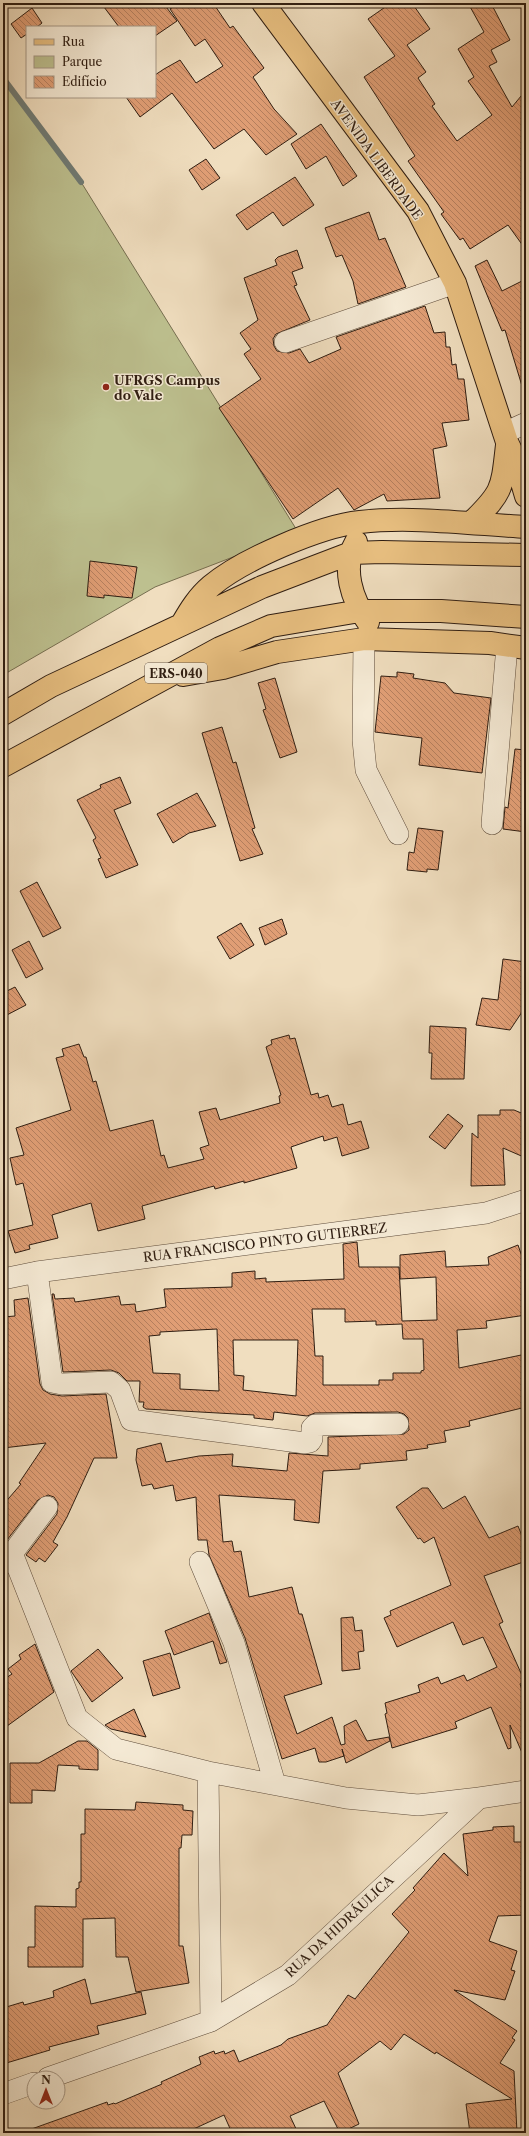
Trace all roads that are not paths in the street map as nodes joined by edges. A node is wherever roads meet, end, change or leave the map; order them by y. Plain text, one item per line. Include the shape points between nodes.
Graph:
1 (262, 3) edge
2 (455, 283) junction
3 (286, 342) dead end
4 (526, 423) edge
5 (506, 437) junction
6 (526, 496) edge
7 (384, 520) junction
8 (471, 523) junction
9 (526, 528) edge
10 (350, 553) junction
11 (526, 555) edge
12 (360, 611) junction
13 (526, 619) edge
14 (182, 624) junction
15 (364, 639) junction
16 (395, 639) junction
17 (508, 645) edge
18 (166, 678) junction
19 (3, 714) edge
20 (3, 766) edge
21 (492, 824) dead end
22 (398, 834) dead end
23 (526, 1200) edge
24 (37, 1272) junction
25 (3, 1279) edge
26 (398, 1424) dead end
27 (48, 1507) dead end
28 (8, 1559) edge
29 (200, 1562) dead end
30 (208, 1772) junction
31 (275, 1784) junction
32 (526, 1791) edge
33 (479, 1798) junction
34 (212, 2021) junction
35 (66, 2072) edge
36 (26, 2086) edge
37 (3, 2094) edge

1 - 2 main road, AVENIDA LIBERDADE via 418,211
2 - 3 street
2 - 5 main road, AVENIDA LIBERDADE
4 - 5 street
5 - 6 main road, AVENIDA LIBERDADE
5 - 8 main road, AVENIDA LIBERDADE via 503,482 497,497
7 - 8 main road
7 - 10 main road via 373,525 361,536
7 - 14 main road via 337,526 251,560 212,585 194,603
8 - 9 main road
10 - 11 main road, ERS-040
10 - 12 main road via 350,580
10 - 14 main road, ERS-040 via 282,579
12 - 13 main road, ERS-040 via 441,611
12 - 16 main road via 368,622
12 - 18 main road, ERS-040 via 271,626 220,648
13 - 17 main road
14 - 19 main road, ERS-040 via 51,686
15 - 16 main road
15 - 18 main road via 277,652 223,668
15 - 22 street via 363,740 366,770
16 - 17 main road
17 - 21 street
18 - 20 main road, ERS-040
23 - 24 street, RUA FRANCISCO PINTO GUTIERREZ via 486,1213
24 - 25 street, RUA FRANCISCO PINTO GUTIERREZ
24 - 26 street via 52,1382 111,1382 120,1390 131,1420 305,1443 312,1439 312,1428 316,1425
27 - 28 street
28 - 30 street via 78,1718 116,1749
29 - 31 street via 234,1644
30 - 31 street
30 - 34 street
31 - 33 street via 346,1798 418,1805
32 - 33 street
33 - 34 street, RUA DA HIDRÁULICA via 288,1975
34 - 35 street, RUA DA HIDRÁULICA
36 - 37 street

